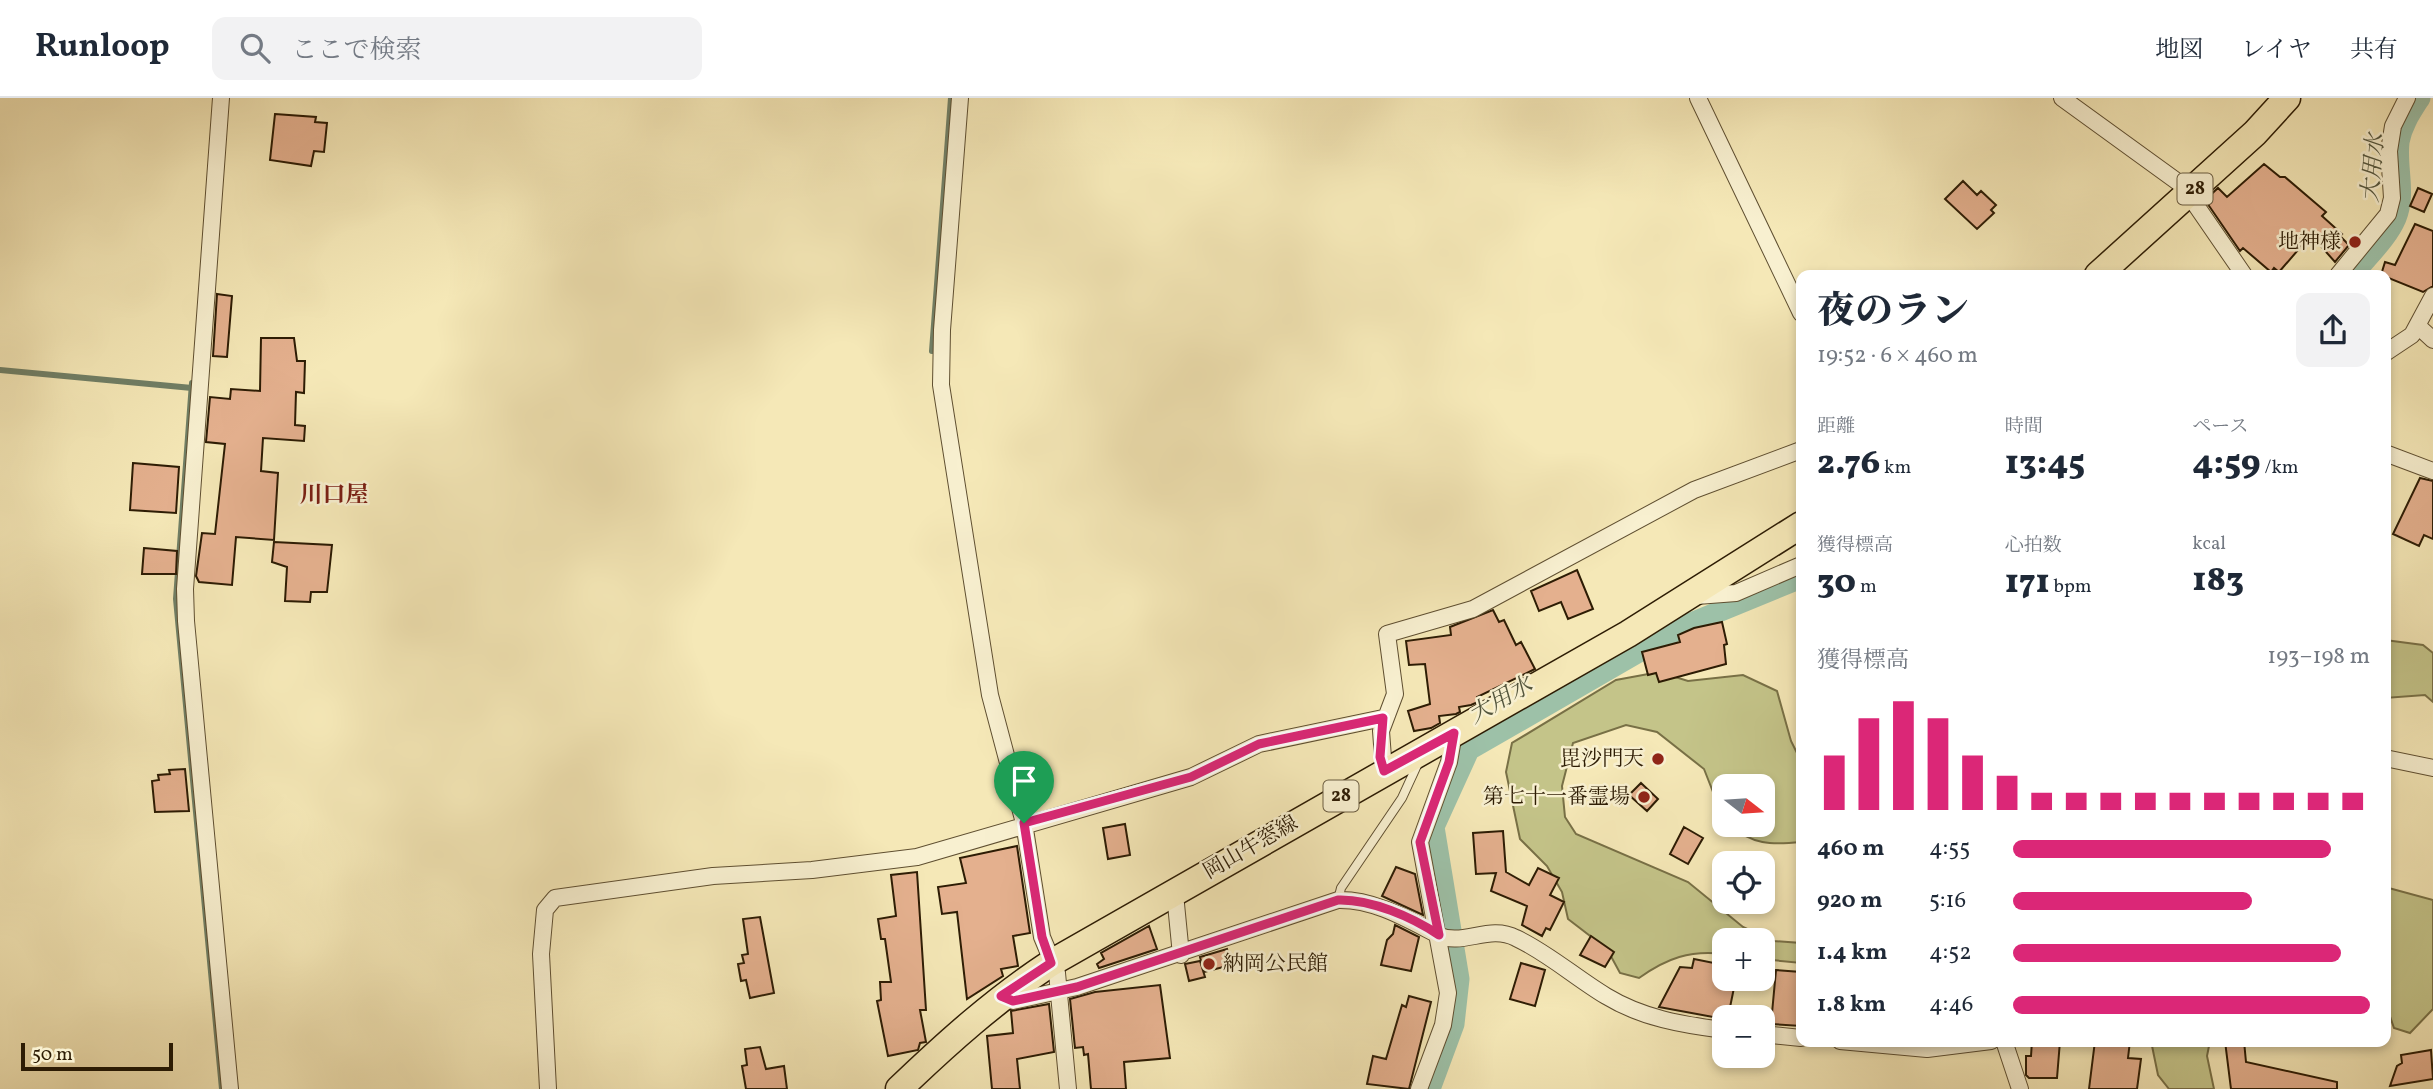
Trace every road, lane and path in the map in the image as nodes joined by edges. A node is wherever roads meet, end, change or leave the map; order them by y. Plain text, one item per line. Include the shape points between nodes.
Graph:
1 (221, 98) edge
2 (960, 98) edge
3 (1699, 98) edge
4 (2062, 98) edge
5 (2287, 98) edge
6 (2407, 98) edge
7 (2190, 194) junction
8 (2104, 270) edge
9 (2241, 270) edge
10 (2342, 270) edge
11 (2433, 296) edge
12 (1796, 302) edge
13 (2419, 327) junction
14 (2433, 340) edge
15 (2391, 350) edge
16 (1796, 452) edge
17 (2391, 455) edge
18 (2433, 471) edge
19 (1796, 528) edge
20 (1796, 567) edge
21 (1692, 596) junction
22 (1383, 718) junction
23 (1454, 733) junction
24 (1419, 751) junction
25 (2391, 759) edge
26 (2433, 768) edge
27 (1384, 771) junction
28 (1024, 823) junction
29 (1170, 895) junction
30 (1338, 900) junction
31 (1449, 937) junction
32 (1181, 954) junction
33 (1051, 963) junction
34 (1060, 990) junction
35 (1001, 996) junction
36 (1712, 1028) edge
37 (1775, 1035) edge
38 (1796, 1037) edge
39 (1905, 1047) edge
40 (1943, 1047) edge
41 (2006, 1047) edge
42 (230, 1089) edge
43 (548, 1089) edge
44 (899, 1089) edge
45 (1068, 1089) edge
46 (1419, 1089) edge
47 (2020, 1089) edge

1 - 42 street via 185,610
2 - 28 street via 941,385 990,695
3 - 12 street
4 - 7 street
5 - 7 main road, 28
6 - 10 street via 2393,126 2388,214
7 - 8 main road, 28
7 - 9 street
11 - 13 street
13 - 14 street
13 - 15 street
16 - 22 street via 1694,490 1473,609 1387,634 1395,694
17 - 18 street
19 - 21 main road, 岡山牛窓線 / 28
20 - 21 street via 1736,593
21 - 23 main road, 岡山牛窓線 / 28
22 - 27 street via 1380,757
22 - 28 street via 1259,744 1191,777
23 - 24 main road, 岡山牛窓線 / 28
23 - 31 street via 1449,762 1420,842
24 - 27 main road, 岡山牛窓線 / 28
24 - 30 lane via 1402,798 1341,888
25 - 26 street
27 - 29 main road, 岡山牛窓線 / 28
28 - 33 street via 1042,937
28 - 43 street via 917,857 713,876 555,898 545,910 541,954
29 - 32 street via 1176,904
29 - 33 main road, 岡山牛窓線 / 28
30 - 31 street via 1373,905
30 - 32 street
31 - 36 street via 1495,931 1516,937 1609,998 1645,1015
31 - 46 street via 1443,1025
32 - 34 street
33 - 34 street
33 - 35 main road, 岡山牛窓線 / 28
34 - 35 street via 1013,1001
34 - 45 street
35 - 44 main road, 岡山牛窓線 / 28
37 - 38 street
39 - 40 street
41 - 47 street

